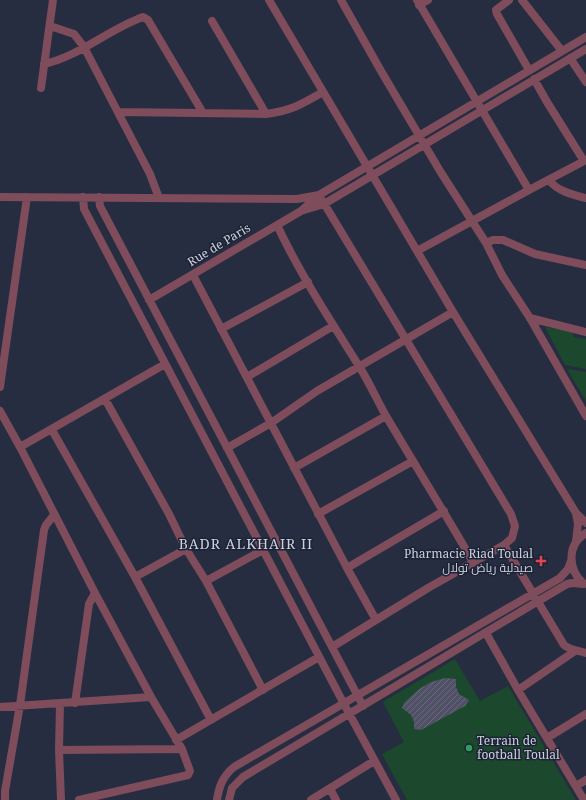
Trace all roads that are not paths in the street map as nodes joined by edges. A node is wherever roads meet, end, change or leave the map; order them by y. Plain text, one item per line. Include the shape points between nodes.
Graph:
1 (53, 0) edge
2 (269, 0) edge
3 (341, 0) edge
4 (428, 0) edge
5 (509, 0) edge
6 (522, 0) edge
7 (418, 2) edge
8 (212, 21) dead end
9 (50, 26) junction
10 (586, 36) edge
11 (84, 47) junction
12 (586, 49) edge
13 (562, 51) junction
14 (570, 58) junction
15 (44, 64) junction
16 (530, 70) junction
17 (534, 79) junction
18 (586, 82) edge
19 (41, 88) dead end
20 (323, 92) junction
21 (476, 102) junction
22 (482, 110) junction
23 (118, 112) junction
24 (203, 113) junction
25 (266, 114) junction
26 (419, 135) junction
27 (425, 144) junction
28 (585, 160) edge
29 (367, 166) junction
30 (373, 175) junction
31 (549, 180) junction
32 (529, 190) junction
33 (319, 195) junction
34 (0, 197) edge
35 (27, 197) junction
36 (83, 197) junction
37 (99, 197) junction
38 (159, 198) junction
39 (586, 198) edge
40 (324, 204) junction
41 (301, 211) junction
42 (472, 221) junction
43 (277, 225) junction
44 (486, 243) junction
45 (417, 251) junction
46 (586, 265) edge
47 (193, 275) junction
48 (308, 282) junction
49 (149, 300) junction
50 (453, 312) junction
51 (530, 318) junction
52 (333, 326) junction
53 (221, 330) junction
54 (586, 332) edge
55 (406, 339) junction
56 (165, 364) junction
57 (359, 367) junction
58 (247, 378) junction
59 (0, 387) edge
60 (105, 399) junction
61 (0, 411) edge
62 (386, 416) junction
63 (586, 416) edge
64 (271, 423) junction
65 (52, 430) junction
66 (20, 447) junction
67 (227, 448) junction
68 (413, 461) junction
69 (294, 468) junction
70 (444, 511) junction
71 (576, 513) junction
72 (318, 514) junction
73 (54, 515) junction
74 (586, 523) edge
75 (586, 533) edge
76 (576, 542) junction
77 (504, 545) junction
78 (186, 549) junction
79 (263, 550) junction
80 (571, 561) junction
81 (473, 562) junction
82 (346, 568) junction
83 (135, 578) junction
84 (206, 581) junction
85 (585, 585) edge
86 (95, 593) junction
87 (534, 593) junction
88 (539, 601) junction
89 (376, 620) junction
90 (486, 632) junction
91 (332, 648) junction
92 (575, 650) junction
93 (586, 653) edge
94 (319, 658) junction
95 (263, 690) junction
96 (518, 690) junction
97 (358, 696) junction
98 (151, 697) junction
99 (75, 703) junction
100 (60, 704) junction
101 (344, 704) junction
102 (20, 705) junction
103 (363, 706) junction
104 (0, 707) edge
105 (349, 714) junction
106 (586, 714) edge
107 (211, 720) junction
108 (547, 738) junction
109 (176, 740) junction
110 (182, 749) junction
111 (59, 750) junction
112 (374, 761) junction
113 (586, 780) edge
114 (576, 786) junction
115 (330, 789) junction
116 (5, 800) edge
117 (61, 800) edge
118 (79, 800) edge
119 (216, 800) edge
120 (230, 800) edge
121 (311, 800) edge
122 (336, 800) edge
123 (396, 800) edge
124 (584, 800) edge

1 - 9 street
2 - 20 street
3 - 26 street
4 - 7 street
5 - 16 street via 498,7 496,14
6 - 13 street
7 - 21 street
8 - 25 street
9 - 11 street via 74,34
9 - 15 street
10 - 13 street
11 - 15 street via 66,57
11 - 23 street
11 - 24 street via 143,17 148,20
12 - 14 street
13 - 16 street
14 - 17 street
14 - 18 street
15 - 19 street
16 - 21 street
17 - 22 street
17 - 28 street
20 - 25 street via 296,107
20 - 29 street
21 - 22 street
21 - 26 street
22 - 27 street
22 - 32 street
23 - 24 street
23 - 38 street via 150,174
24 - 25 street
26 - 27 street
26 - 29 street
27 - 30 street
27 - 42 street
28 - 31 street
29 - 30 street
29 - 33 street
30 - 40 street
30 - 45 street
31 - 32 street
31 - 39 street via 553,187
32 - 42 street
33 - 38 street via 297,198
33 - 40 street
33 - 41 street
34 - 35 street
35 - 36 street
35 - 59 street
36 - 37 street
36 - 56 street via 84,209
37 - 38 street
37 - 49 street via 100,206
40 - 41 street
40 - 55 street
41 - 43 street, Rue de Paris
42 - 44 street
42 - 45 street
43 - 47 street, Rue de Paris
43 - 48 street
44 - 46 street via 503,240 535,254
44 - 51 street via 502,275
45 - 50 street
47 - 49 street, Rue de Paris
47 - 53 street
48 - 52 street
48 - 53 street
49 - 67 street
50 - 55 street
50 - 71 street
51 - 54 street
51 - 63 street
52 - 57 street
52 - 58 street
53 - 58 street
55 - 57 street
55 - 77 street via 514,518 515,532
56 - 60 street
56 - 79 street
57 - 62 street
57 - 64 street
58 - 64 street
60 - 65 street
60 - 78 street
61 - 66 street
62 - 68 street
62 - 69 street
64 - 67 street
64 - 69 street
65 - 66 street
65 - 83 street
66 - 73 street
67 - 91 street
68 - 70 street
68 - 72 street
69 - 72 street
70 - 81 street
70 - 82 street
71 - 74 street
71 - 76 street
72 - 82 street
73 - 86 street
73 - 102 street via 44,530
75 - 76 street
76 - 80 street
77 - 81 street
77 - 87 street
78 - 83 street
78 - 84 street
79 - 84 street
79 - 94 street
80 - 85 street via 575,574
80 - 87 street via 560,578
81 - 89 street
82 - 89 street
83 - 107 street
84 - 95 street
85 - 88 street via 567,584
86 - 98 street
86 - 99 street via 88,604
87 - 88 street
87 - 97 street
88 - 90 street
88 - 92 street via 564,645
89 - 91 street
90 - 96 street
90 - 103 street
91 - 97 street
92 - 93 street
92 - 96 street
94 - 95 street
94 - 101 street
95 - 107 street
96 - 108 street
97 - 101 street
97 - 103 street
98 - 99 street
98 - 109 street
99 - 100 street
100 - 102 street
100 - 111 street
101 - 105 street
101 - 119 street via 234,767 224,777
102 - 104 street
102 - 116 street
103 - 105 street
105 - 112 street
105 - 120 street via 243,777 232,788
106 - 108 street
107 - 109 street
108 - 114 street
109 - 110 street
110 - 111 street
110 - 118 street via 190,771 188,775
111 - 117 street
112 - 115 street
112 - 123 street
113 - 114 street
114 - 124 street
115 - 121 street
115 - 122 street

